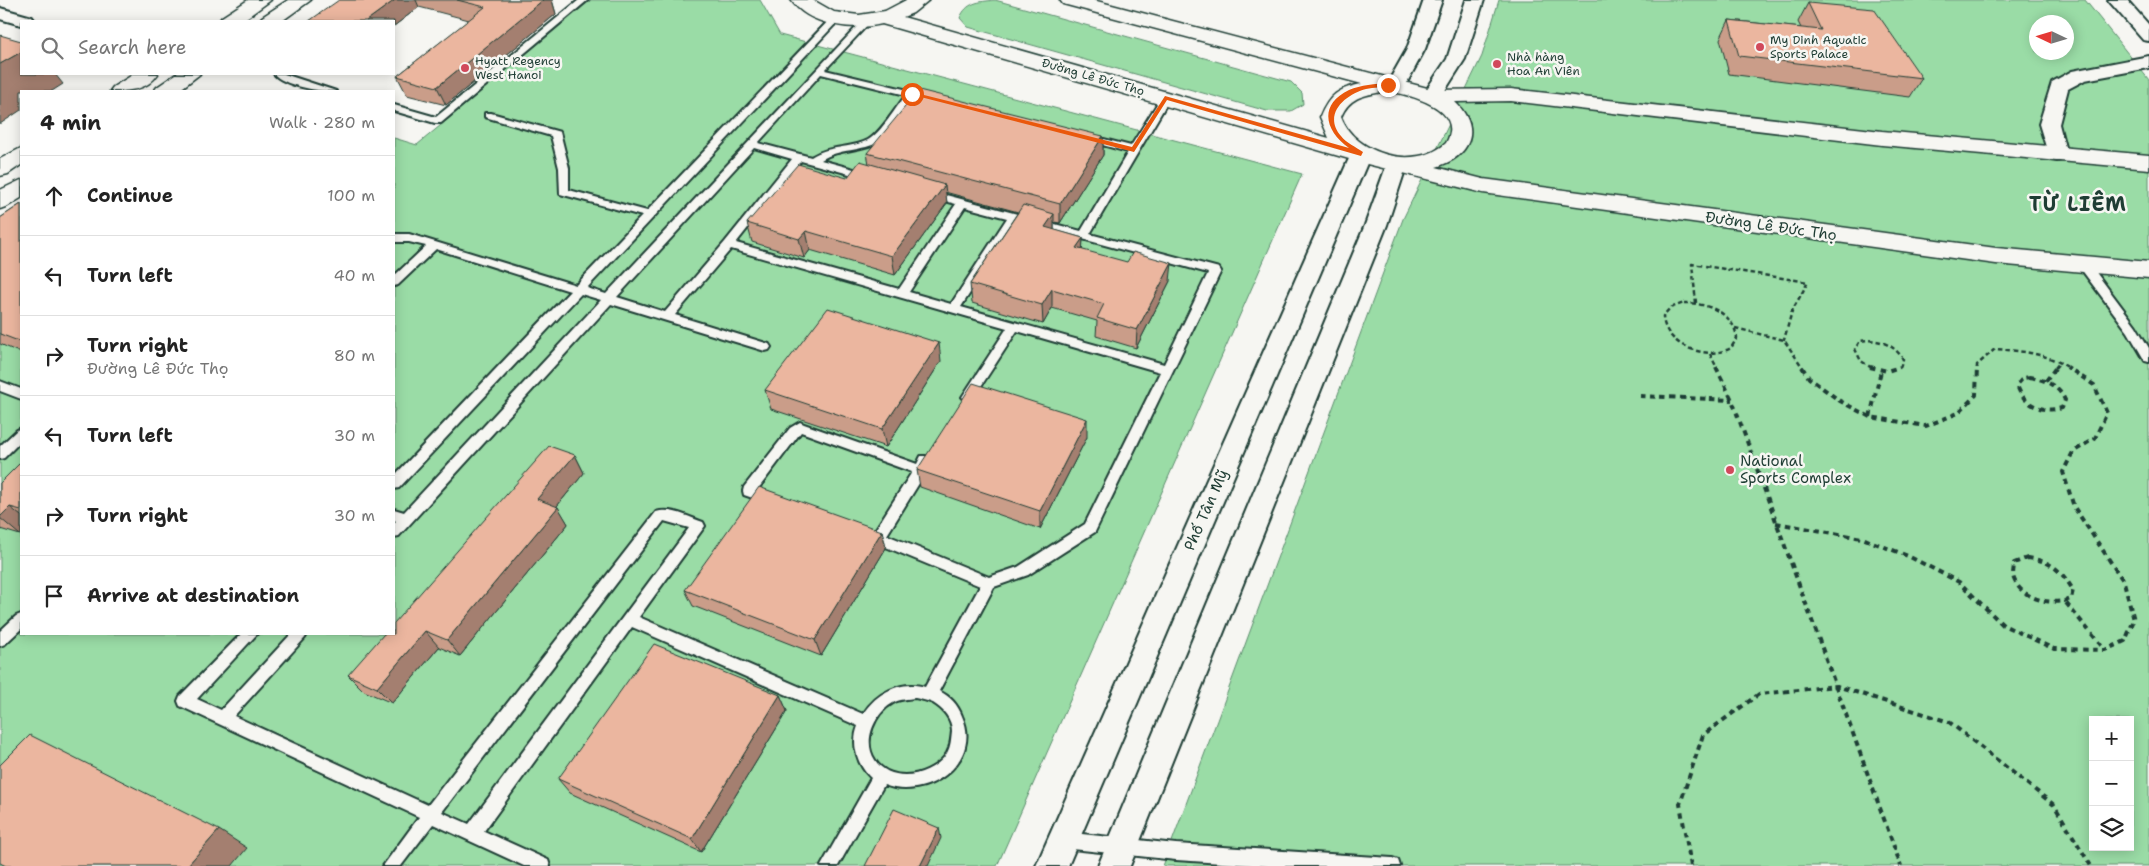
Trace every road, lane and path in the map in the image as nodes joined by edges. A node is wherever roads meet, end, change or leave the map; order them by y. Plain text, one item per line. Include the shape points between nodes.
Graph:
1 (8, 0) edge
2 (262, 0) edge
3 (301, 0) edge
4 (584, 0) edge
5 (801, 0) edge
6 (919, 0) edge
7 (1070, 0) edge
8 (1433, 0) edge
9 (1475, 0) edge
10 (2117, 0) edge
11 (0, 5) edge
12 (0, 13) edge
13 (836, 18) junction
14 (876, 19) junction
15 (23, 20) edge
16 (231, 20) edge
17 (271, 20) edge
18 (2149, 36) edge
19 (2149, 62) edge
20 (818, 71) junction
21 (146, 75) edge
22 (188, 75) edge
23 (280, 75) edge
24 (1396, 86) junction
25 (122, 90) edge
26 (166, 90) edge
27 (327, 90) edge
28 (912, 94) junction
29 (1432, 96) junction
30 (1165, 98) junction
31 (941, 101) edge
32 (395, 108) edge
33 (488, 115) dead end
34 (1076, 135) edge
35 (751, 144) junction
36 (1134, 150) junction
37 (1361, 154) junction
38 (2057, 155) junction
39 (20, 157) edge
40 (799, 157) junction
41 (813, 161) junction
42 (2149, 162) edge
43 (1397, 164) junction
44 (0, 169) edge
45 (878, 179) edge
46 (20, 188) edge
47 (916, 189) edge
48 (0, 201) edge
49 (963, 202) junction
50 (650, 215) junction
51 (1014, 216) junction
52 (1084, 235) junction
53 (395, 238) edge
54 (434, 244) junction
55 (729, 245) junction
56 (2086, 266) junction
57 (2149, 270) edge
58 (395, 281) edge
59 (580, 289) junction
60 (902, 294) junction
61 (610, 298) junction
62 (1696, 303) junction
63 (954, 309) junction
64 (668, 316) junction
65 (1014, 326) junction
66 (1736, 328) junction
67 (1784, 340) junction
68 (766, 347) dead end
69 (1710, 354) junction
70 (2149, 358) edge
71 (2060, 362) junction
72 (1166, 369) junction
73 (1881, 371) junction
74 (2046, 381) junction
75 (0, 386) edge
76 (20, 394) edge
77 (1640, 396) dead end
78 (1732, 400) junction
79 (958, 412) edge
80 (1870, 417) junction
81 (20, 434) edge
82 (931, 453) edge
83 (0, 454) edge
84 (920, 470) junction
85 (395, 483) edge
86 (786, 504) edge
87 (400, 516) edge
88 (1776, 522) junction
89 (395, 529) edge
90 (859, 530) edge
91 (878, 537) junction
92 (989, 583) junction
93 (2066, 603) junction
94 (630, 620) junction
95 (20, 621) edge
96 (249, 635) edge
97 (299, 635) edge
98 (0, 640) edge
99 (2105, 650) junction
100 (1837, 686) junction
101 (930, 693) junction
102 (223, 718) junction
103 (866, 722) junction
104 (881, 776) junction
105 (430, 814) junction
106 (472, 834) junction
107 (1063, 840) junction
108 (1118, 856) edge
109 (391, 866) edge
110 (542, 866) edge
111 (829, 866) edge
112 (1052, 866) edge
113 (1392, 866) edge
114 (1691, 866) edge
115 (1901, 866) edge
116 (2092, 866) edge

1 - 11 street
2 - 16 main road
3 - 17 main road
4 - 32 lane via 438,120
5 - 13 main road, Đường Lê Đức Thọ via 809,8
6 - 14 main road via 899,12
7 - 24 main road
8 - 24 street via 1416,49
9 - 29 street via 1456,59
10 - 18 street
12 - 15 street
13 - 14 main road, Đường Lê Đức Thọ
13 - 50 lane
14 - 20 lane
14 - 30 main road, Đường Lê Đức Thọ
19 - 38 street via 2079,75 2059,86 2049,124
20 - 28 lane
20 - 35 lane
21 - 25 main road
22 - 26 main road
23 - 27 lane
24 - 29 main road
24 - 37 main road via 1368,86 1350,92 1338,101 1331,112 1331,125 1338,138
28 - 31 lane
28 - 41 lane via 870,144 827,151
29 - 38 main road via 1511,95
29 - 43 main road via 1456,116 1462,129 1459,142 1450,153 1434,161
30 - 36 lane
30 - 37 main road, Đường Lê Đức Thọ
33 - 50 lane via 556,134 564,168 564,192
34 - 36 lane
35 - 40 lane
35 - 61 lane
36 - 52 lane
37 - 43 main road
37 - 107 street, Phố Tân Mỹ
38 - 42 main road
39 - 44 main road
40 - 41 lane
40 - 55 lane
41 - 45 lane
43 - 56 main road, Đường Lê Đức Thọ via 1483,186 1931,248
43 - 108 street via 1376,225
46 - 48 main road
47 - 49 lane
49 - 51 lane
49 - 60 lane
50 - 59 lane
51 - 52 lane
51 - 63 lane
52 - 72 lane via 1215,271
53 - 54 lane
54 - 58 lane
54 - 59 lane
55 - 60 lane
55 - 64 lane
56 - 57 main road, Đường Lê Đức Thọ
56 - 70 lane
59 - 61 lane
59 - 85 lane
60 - 63 lane
61 - 64 lane
61 - 87 lane
62 - 66 path via 1720,312
62 - 67 path via 1692,264 1808,282 1792,311
62 - 69 path via 1674,305 1667,310 1664,324 1680,344
63 - 65 lane
64 - 68 lane
65 - 72 lane
65 - 79 lane
66 - 67 path
66 - 69 path via 1736,344 1730,350
67 - 80 path via 1809,378 1840,401
69 - 78 path
71 - 74 path
71 - 80 path via 2027,351 1995,349 1977,365 1976,395 1958,413 1926,426
71 - 99 path via 2094,384 2107,413 2095,438 2073,452 2063,472 2074,507 2124,582 2134,620 2125,641
72 - 92 lane via 1090,528 1023,570
73 - 73 path via 1860,360 1855,349 1860,341 1881,341 1900,354 1903,360 1900,368
73 - 80 path
74 - 74 path via 2063,395 2062,408 2051,410 2036,406 2018,391 2017,385 2023,378
75 - 76 lane
77 - 78 path
78 - 88 path
81 - 83 lane
82 - 84 lane
84 - 86 lane via 800,427 749,491
84 - 91 lane
87 - 89 lane
88 - 99 path via 1862,538 1908,556 1959,582 2003,625 2054,649
88 - 100 path
90 - 91 lane
91 - 92 lane
92 - 101 lane
93 - 93 path via 2047,603 2026,593 2013,577 2014,563 2036,558 2055,566 2072,587 2073,594
93 - 99 path
94 - 103 lane
94 - 105 lane via 698,526 661,516
94 - 106 lane
95 - 98 lane
96 - 102 lane via 185,701
97 - 102 lane
100 - 114 path via 1759,694 1703,735 1680,804
100 - 115 path
100 - 116 path via 1949,722 2054,805
101 - 103 lane via 900,693 874,710
101 - 104 lane via 954,710 960,725 955,756 930,778 913,783 896,782
102 - 105 lane
103 - 104 lane via 863,752 870,766
104 - 111 lane
105 - 106 lane
105 - 109 lane
106 - 110 lane
107 - 108 lane
107 - 112 street, Phố Tân Mỹ
108 - 113 lane via 1176,852

